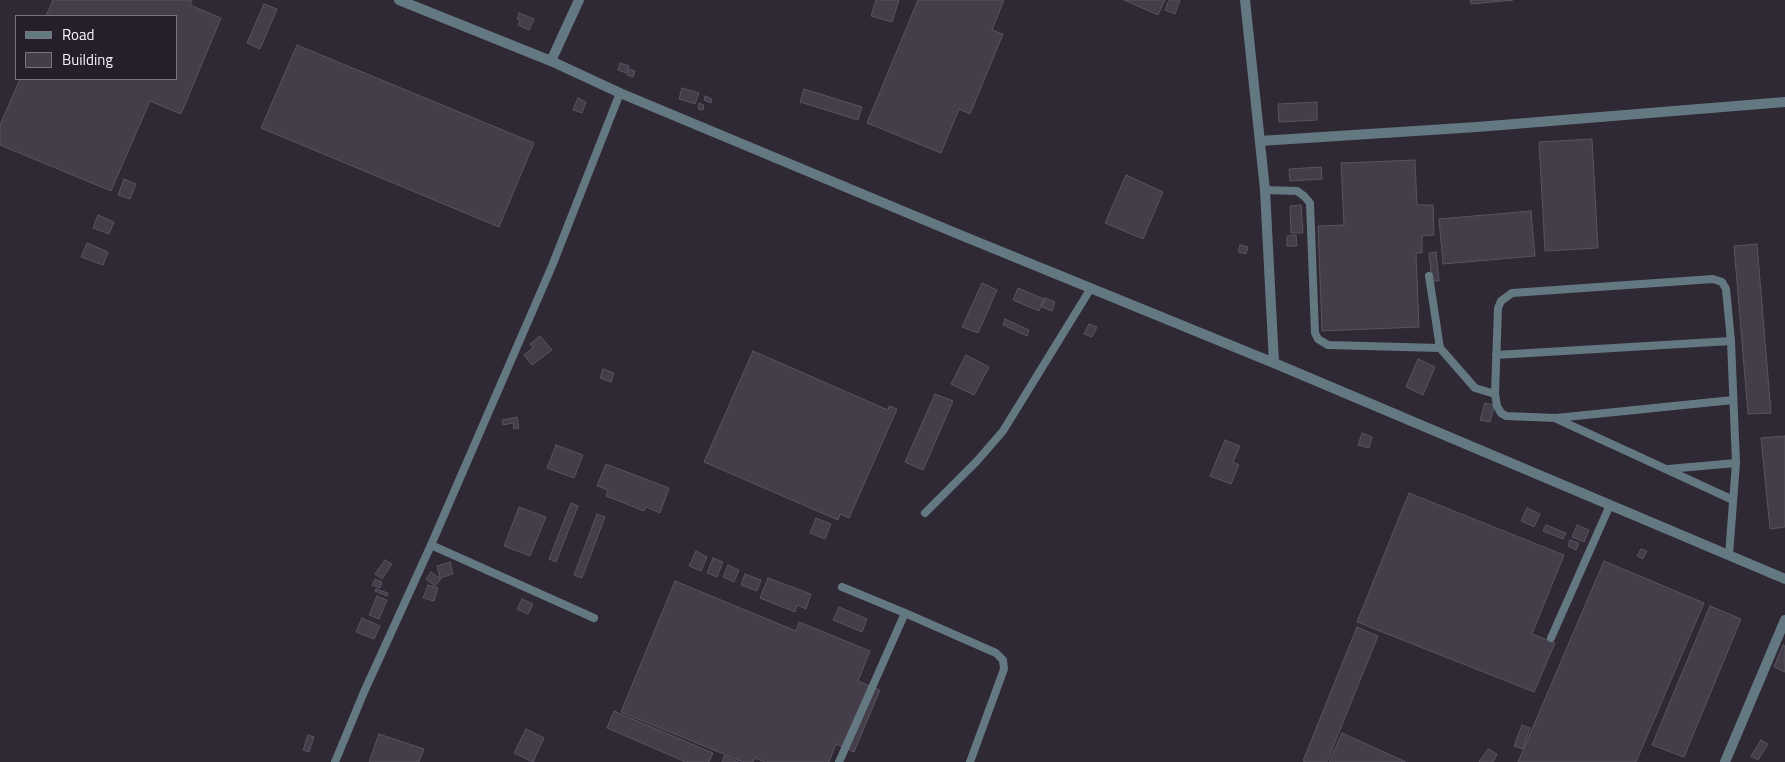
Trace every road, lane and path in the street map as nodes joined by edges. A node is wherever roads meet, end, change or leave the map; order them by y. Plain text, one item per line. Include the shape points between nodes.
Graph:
1 (399, 0) edge
2 (579, 0) edge
3 (1245, 0) edge
4 (551, 61) junction
5 (620, 93) junction
6 (1785, 102) edge
7 (1260, 141) junction
8 (1264, 190) junction
9 (1429, 276) dead end
10 (1091, 288) junction
11 (1731, 341) junction
12 (1440, 348) junction
13 (1496, 355) junction
14 (1274, 363) junction
15 (1495, 394) junction
16 (1733, 400) junction
17 (1556, 418) junction
18 (1736, 463) junction
19 (1667, 469) junction
20 (1733, 500) junction
21 (1610, 505) junction
22 (925, 513) dead end
23 (432, 545) junction
24 (1728, 555) junction
25 (1785, 579) edge
26 (842, 587) dead end
27 (906, 613) junction
28 (594, 618) dead end
29 (1785, 620) edge
30 (1551, 638) dead end
31 (335, 762) edge
32 (838, 762) edge
33 (970, 762) edge
34 (1724, 762) edge

1 - 4 street
2 - 4 street
3 - 7 street
4 - 5 street
5 - 10 street
5 - 23 lane via 552,266
6 - 7 street
7 - 8 street
8 - 12 lane via 1297,191 1310,203 1315,332 1318,340 1328,345
8 - 14 street
9 - 12 lane
10 - 14 street
10 - 22 lane via 1003,431
11 - 13 lane
11 - 13 lane via 1726,289 1722,282 1713,279 1512,293 1501,301 1498,308
11 - 16 lane
12 - 15 lane via 1474,388
13 - 15 lane
14 - 21 street
15 - 17 lane via 1497,406 1506,416
16 - 17 lane
16 - 18 lane
17 - 19 lane
18 - 19 lane
18 - 20 lane
19 - 20 lane
20 - 24 lane
21 - 24 street
21 - 30 lane
23 - 28 lane
23 - 31 lane
24 - 25 street
26 - 27 lane
27 - 32 lane
27 - 33 lane via 996,653 1003,660 1004,669
29 - 34 street

